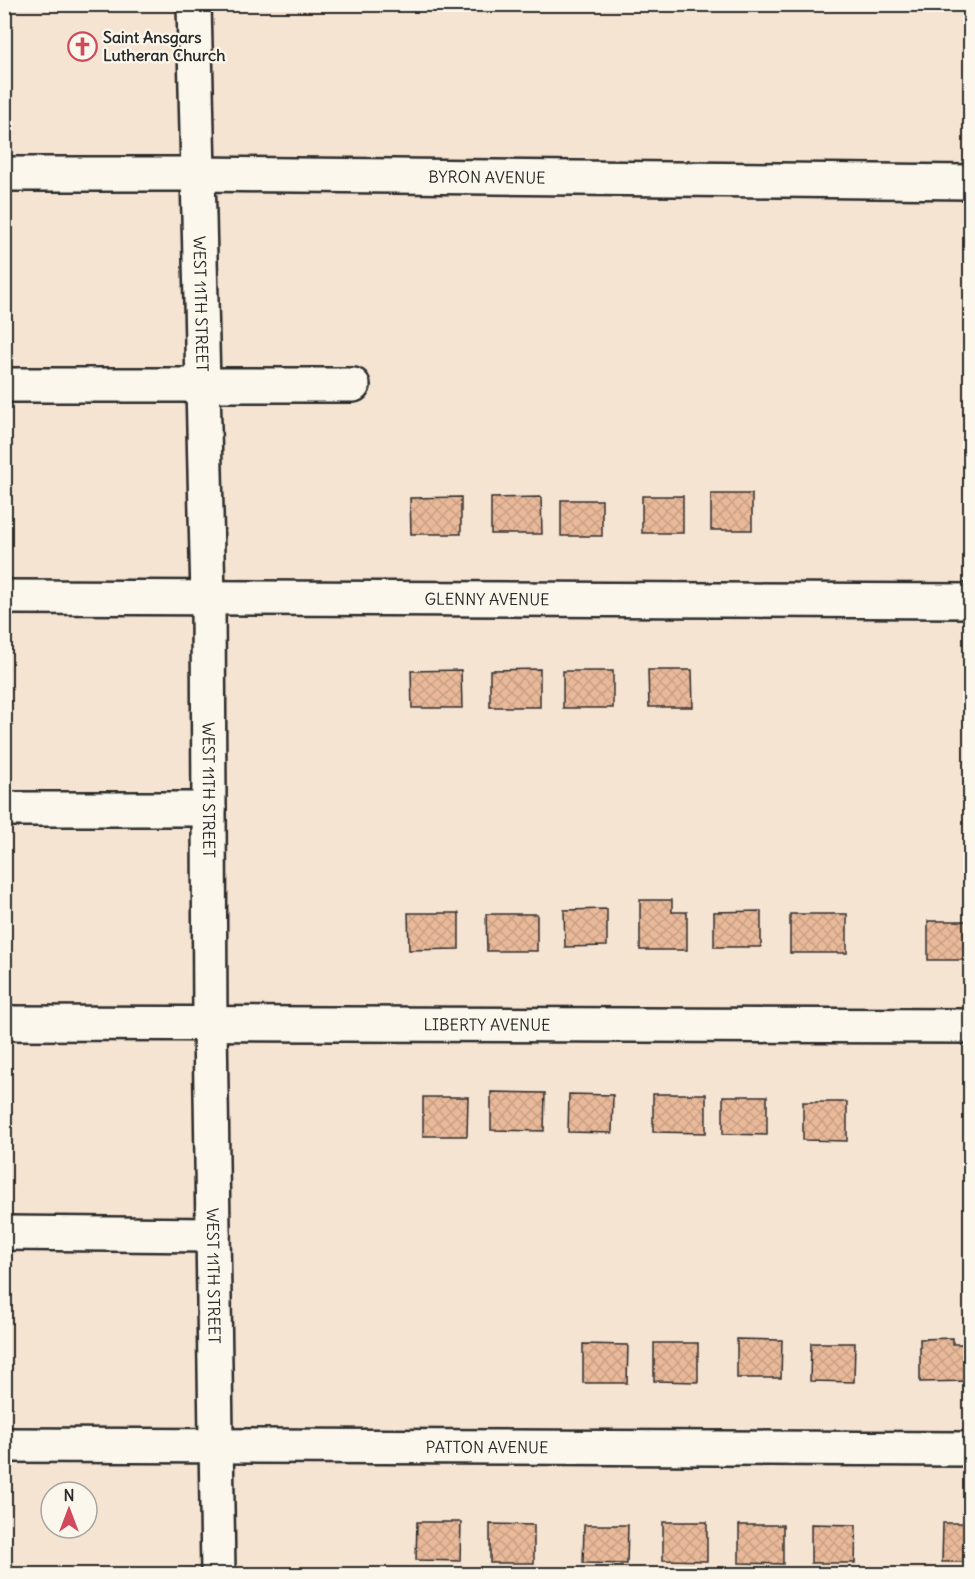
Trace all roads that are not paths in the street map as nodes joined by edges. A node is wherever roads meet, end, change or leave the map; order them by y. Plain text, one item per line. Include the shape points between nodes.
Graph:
1 (195, 4) edge
2 (4, 174) edge
3 (197, 174) junction
4 (970, 182) edge
5 (4, 385) edge
6 (203, 385) junction
7 (353, 385) dead end
8 (4, 597) edge
9 (208, 598) junction
10 (970, 601) edge
11 (4, 809) edge
12 (209, 809) junction
13 (4, 1023) edge
14 (210, 1024) junction
15 (970, 1026) edge
16 (4, 1233) edge
17 (213, 1235) junction
18 (4, 1445) edge
19 (217, 1445) junction
20 (970, 1449) edge
21 (218, 1575) edge

1 - 3 street, WEST 11TH STREET
2 - 3 street, BYRON AVENUE
3 - 4 street, BYRON AVENUE
3 - 6 street, WEST 11TH STREET
5 - 6 street
6 - 7 street
6 - 9 street, WEST 11TH STREET
8 - 9 street, GLENNY AVENUE
9 - 10 street, GLENNY AVENUE
9 - 12 street, WEST 11TH STREET
11 - 12 street
12 - 14 street, WEST 11TH STREET
13 - 14 street, LIBERTY AVENUE
14 - 15 street, LIBERTY AVENUE
14 - 17 street, WEST 11TH STREET
16 - 17 street
17 - 19 street, WEST 11TH STREET
18 - 19 street, PATTON AVENUE
19 - 20 street, PATTON AVENUE
19 - 21 street, WEST 11TH STREET

